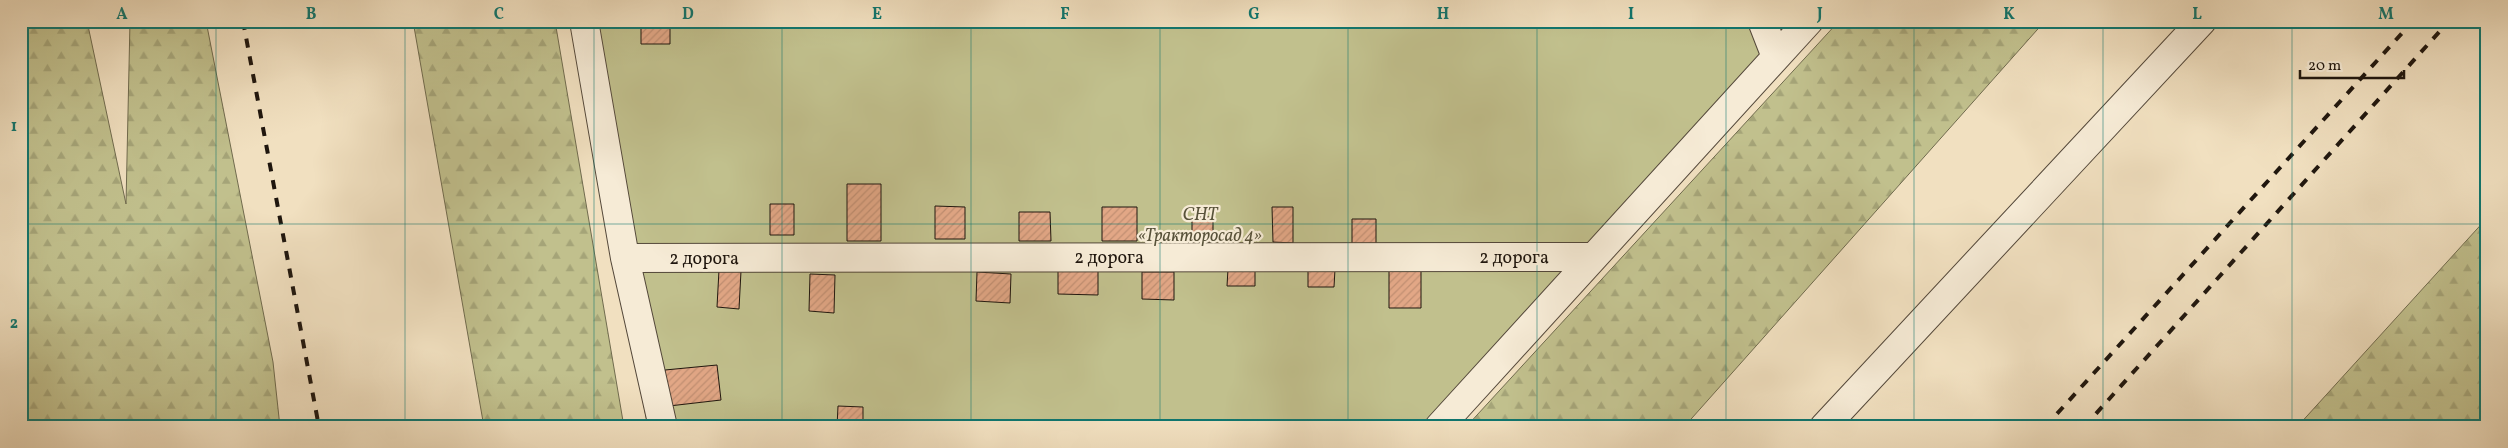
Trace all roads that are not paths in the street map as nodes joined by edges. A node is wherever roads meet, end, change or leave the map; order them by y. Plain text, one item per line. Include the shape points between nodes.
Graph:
1 (584, 21) edge
2 (1762, 21) edge
3 (1809, 21) edge
4 (2202, 21) edge
5 (1776, 57) junction
6 (1593, 257) junction
7 (625, 258) junction
8 (664, 427) edge
9 (1438, 427) edge
10 (1824, 427) edge

1 - 7 street
2 - 5 street
3 - 5 street
4 - 10 street
5 - 6 street
6 - 7 street, 2 дорога
6 - 9 street
7 - 8 street

